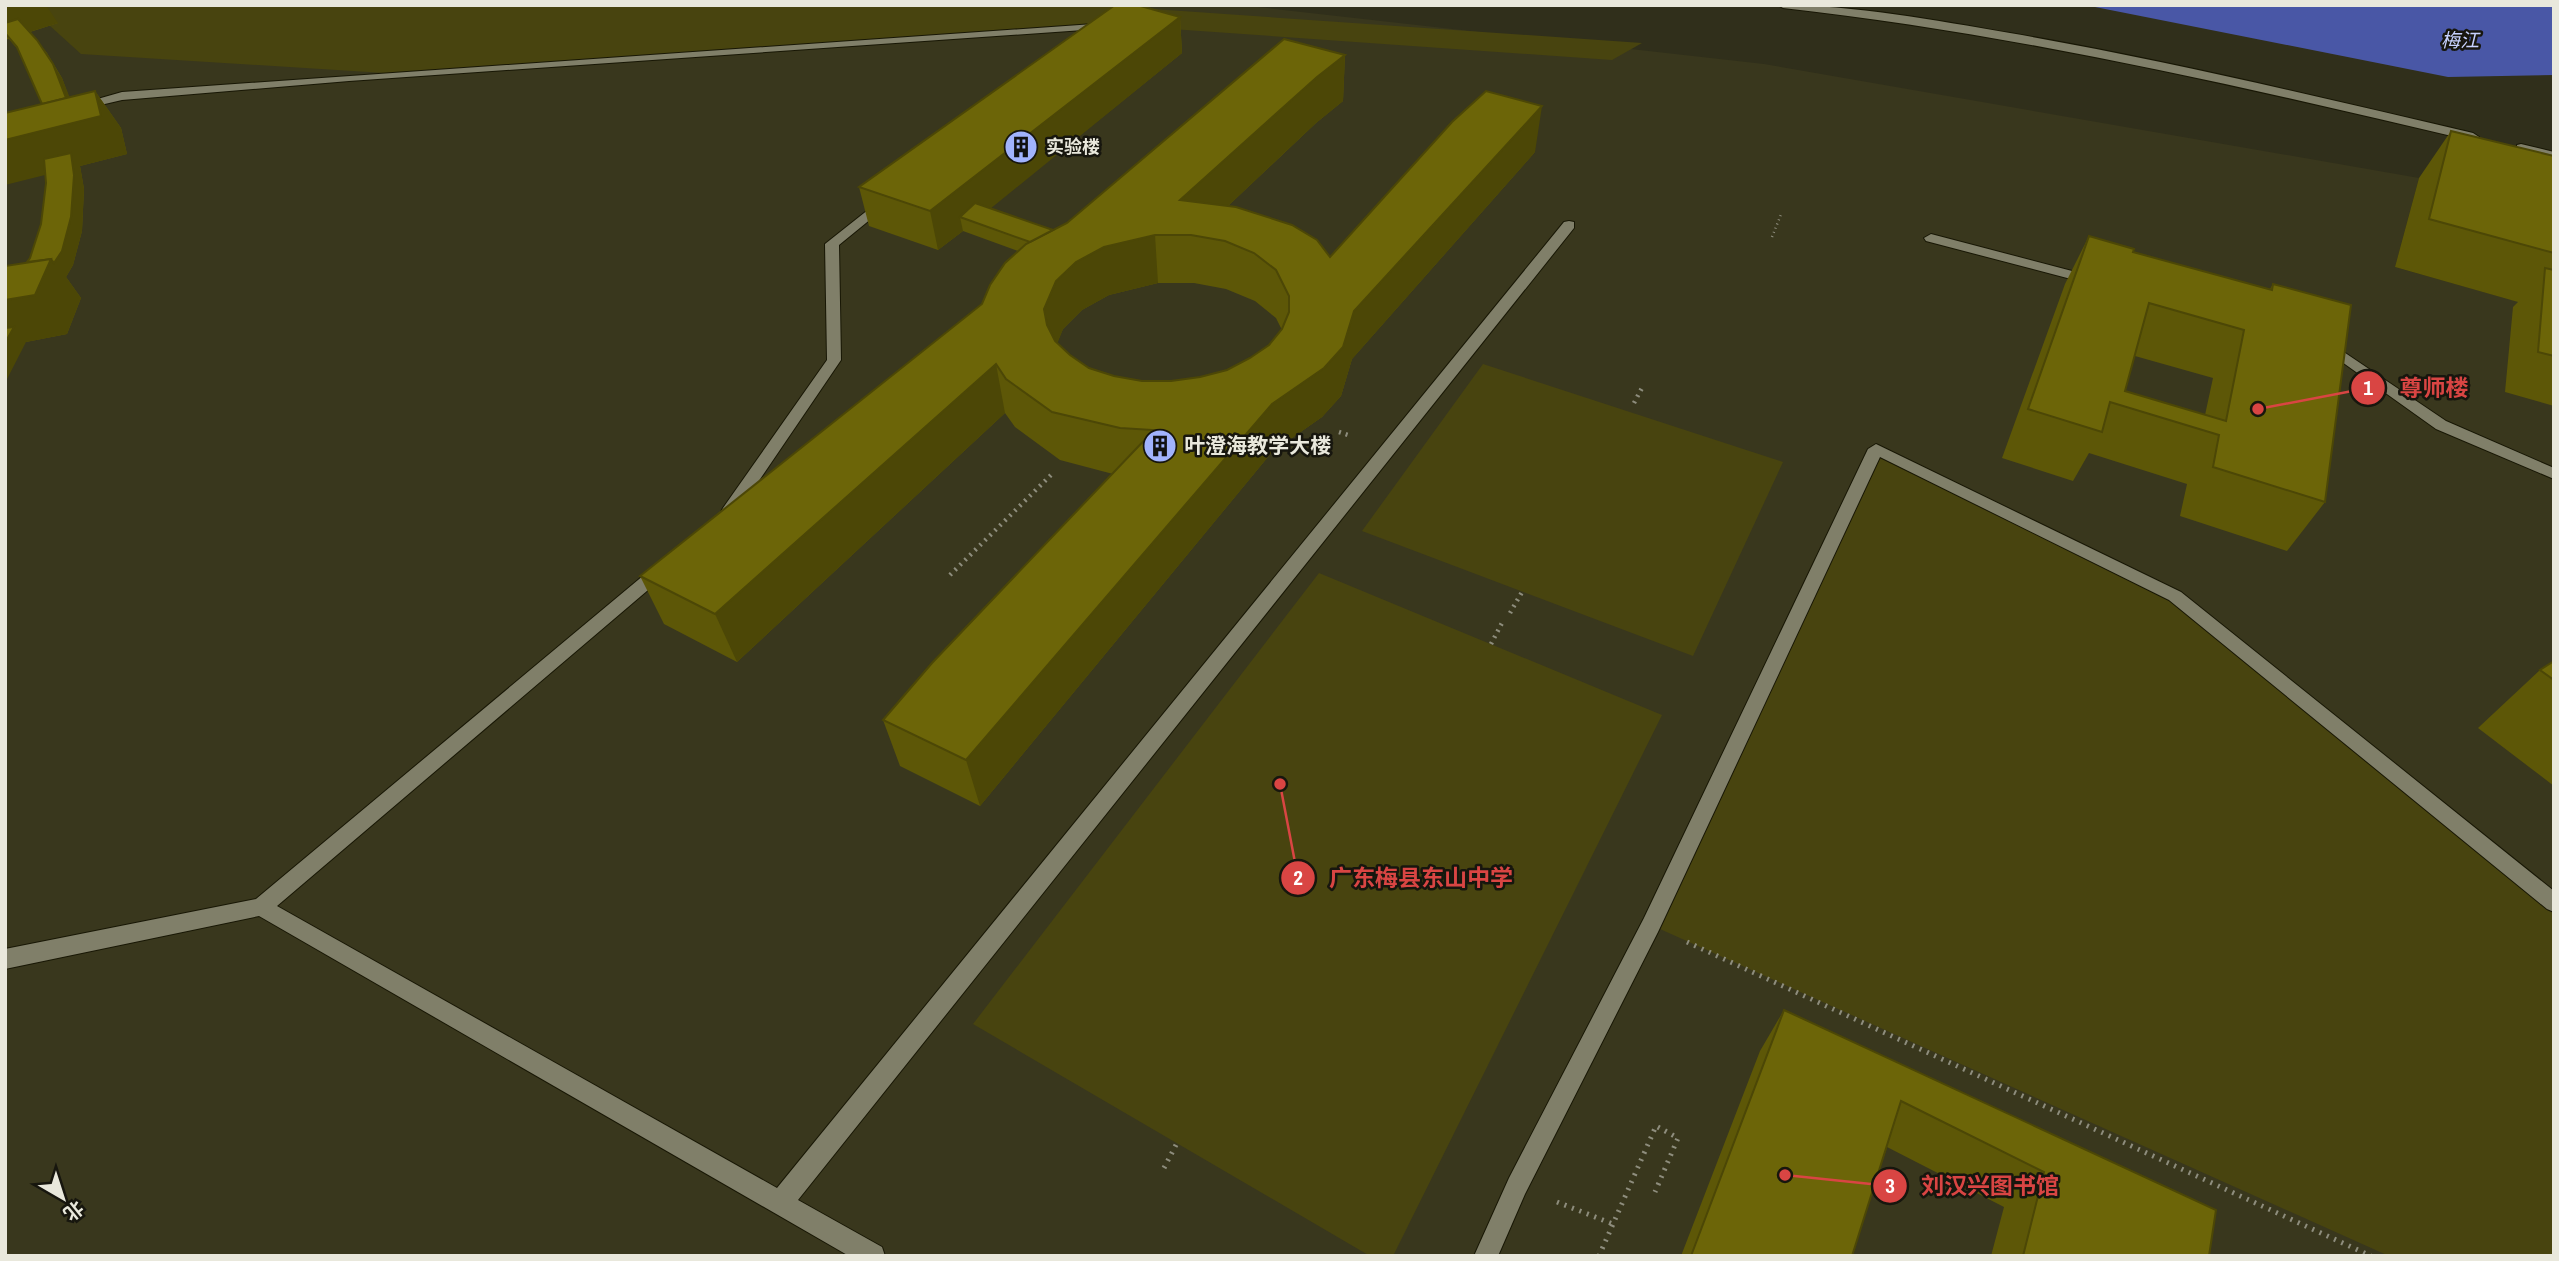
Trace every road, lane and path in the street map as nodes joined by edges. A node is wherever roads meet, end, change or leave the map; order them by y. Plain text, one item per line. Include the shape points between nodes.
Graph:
1 (1783, 5) edge
2 (1093, 41) edge
3 (70, 107) edge
4 (2486, 140) edge
5 (2513, 146) edge
6 (2554, 156) edge
7 (897, 191) edge
8 (1782, 212) dead end
9 (1569, 225) dead end
10 (1772, 237) dead end
11 (1931, 238) dead end
12 (2103, 284) edge
13 (2314, 340) edge
14 (1643, 386) dead end
15 (1634, 404) dead end
16 (1052, 474) dead end
17 (2554, 474) edge
18 (723, 517) edge
19 (670, 562) edge
20 (950, 575) dead end
21 (1522, 592) dead end
22 (1510, 612) dead end
23 (1503, 621) dead end
24 (1491, 644) dead end
25 (2554, 903) edge
26 (261, 907) junction
27 (1651, 925) junction
28 (5, 959) edge
29 (1177, 1143) dead end
30 (1164, 1168) dead end
31 (1517, 1186) junction
32 (1655, 1192) dead end
33 (780, 1203) junction
34 (1613, 1224) junction
35 (873, 1256) edge
36 (1486, 1256) edge
37 (1600, 1256) edge
38 (2371, 1256) edge

1 - 4 main road via 1993,33 2189,70
2 - 3 main road via 1114,25 349,78 122,96
5 - 6 main road
7 - 18 main road via 832,244 835,360
8 - 10 path
9 - 33 main road
11 - 12 main road
13 - 17 main road via 2327,344 2441,425
14 - 15 path
16 - 20 path
19 - 26 main road
21 - 22 path
23 - 24 path
25 - 27 main road via 2175,596 1876,449
26 - 28 main road
26 - 33 main road
27 - 31 main road
27 - 38 path
29 - 30 path
31 - 34 path
31 - 36 main road
32 - 34 path via 1678,1139 1656,1126
33 - 35 main road
34 - 37 path

